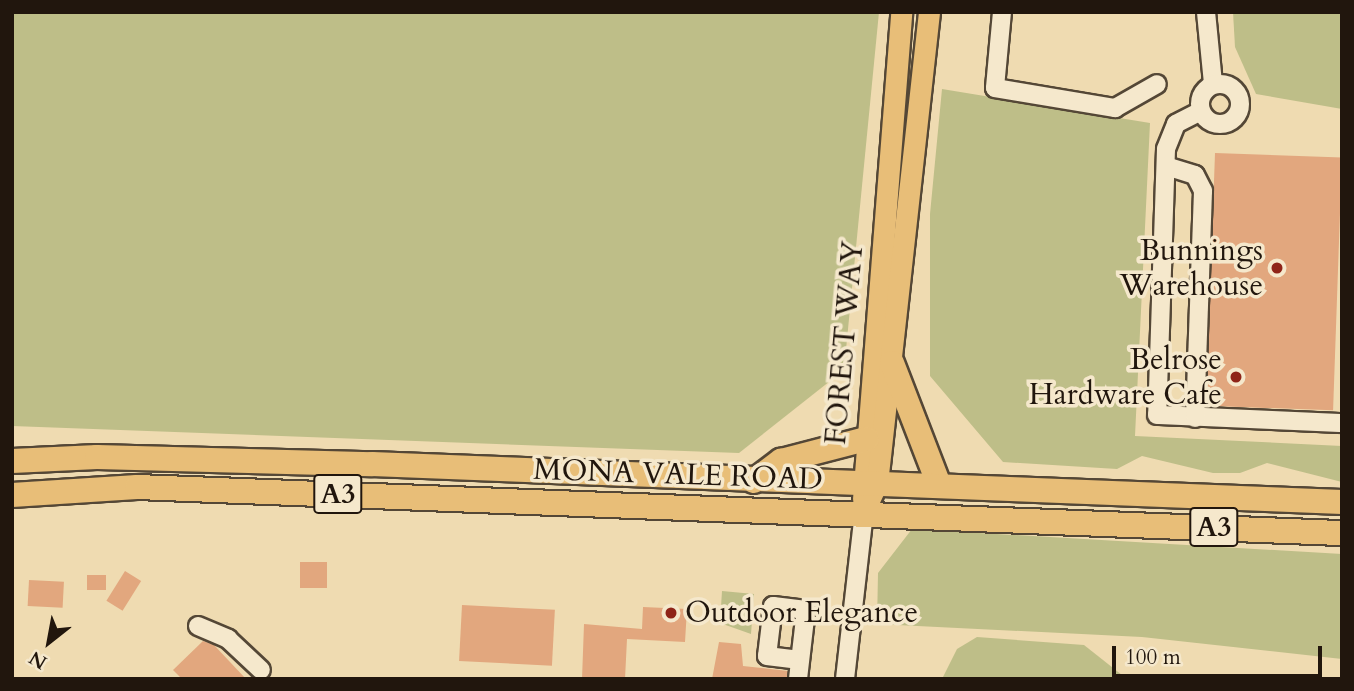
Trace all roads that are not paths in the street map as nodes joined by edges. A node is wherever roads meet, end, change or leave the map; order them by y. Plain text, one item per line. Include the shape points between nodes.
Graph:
1 (901, 12) edge
2 (929, 12) edge
3 (1002, 12) edge
4 (1206, 12) edge
5 (1157, 84) dead end
6 (1213, 85) junction
7 (1201, 111) junction
8 (1166, 166) junction
9 (892, 363) junction
10 (1195, 418) junction
11 (1342, 424) edge
12 (866, 439) junction
13 (12, 461) edge
14 (754, 481) junction
15 (869, 483) junction
16 (939, 485) junction
17 (12, 495) edge
18 (1342, 502) edge
19 (864, 511) junction
20 (1342, 533) edge
21 (198, 626) dead end
22 (800, 660) dead end
23 (261, 670) dead end
24 (798, 679) edge
25 (845, 679) edge

1 - 12 main road, FOREST WAY
2 - 9 main road, FOREST WAY
3 - 5 street via 995,89 1115,108
4 - 6 street
6 - 7 street via 1201,95
6 - 7 street via 1236,92 1238,113 1217,124
7 - 8 street via 1169,134
8 - 10 street via 1182,167 1207,185
8 - 10 street via 1157,415
9 - 15 main road, FOREST WAY
9 - 16 highway
10 - 11 street
12 - 14 highway via 781,461
12 - 15 main road, FOREST WAY
13 - 14 highway, MONA VALE ROAD / A3 via 353,463
14 - 15 highway, MONA VALE ROAD / A3
15 - 16 highway, MONA VALE ROAD / A3
15 - 19 main road, FOREST WAY
16 - 18 highway, MONA VALE ROAD / A3
17 - 19 highway, MONA VALE ROAD / A3 via 136,487
19 - 20 highway, MONA VALE ROAD / A3
19 - 25 street
21 - 23 street via 228,639
22 - 24 street

